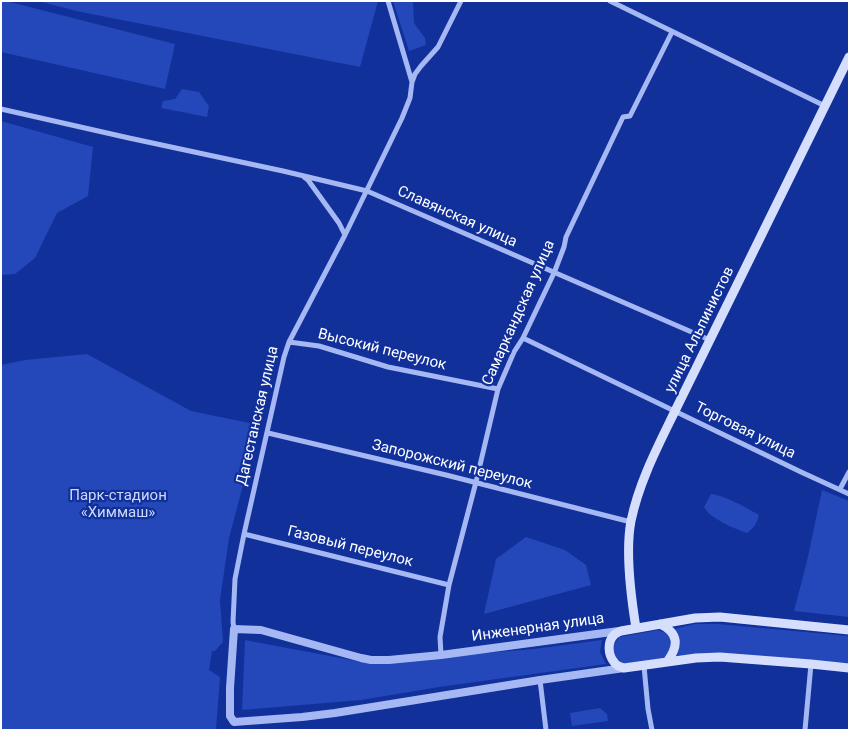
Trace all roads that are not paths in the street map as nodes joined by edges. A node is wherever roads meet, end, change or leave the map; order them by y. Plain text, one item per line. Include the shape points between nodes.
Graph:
1 (388, 1) edge
2 (461, 1) edge
3 (610, 1) edge
4 (672, 32) junction
5 (849, 57) edge
6 (412, 82) junction
7 (825, 106) junction
8 (1, 109) edge
9 (301, 175) junction
10 (367, 190) junction
11 (344, 235) junction
12 (554, 273) junction
13 (523, 338) junction
14 (710, 340) junction
15 (289, 342) junction
16 (498, 389) junction
17 (675, 411) junction
18 (268, 433) junction
19 (849, 472) edge
20 (476, 482) junction
21 (840, 490) junction
22 (849, 494) edge
23 (631, 522) junction
24 (244, 534) junction
25 (449, 585) junction
26 (660, 624) junction
27 (636, 628) junction
28 (234, 629) junction
29 (849, 630) edge
30 (621, 631) junction
31 (441, 655) junction
32 (667, 662) junction
33 (811, 664) junction
34 (644, 666) junction
35 (624, 668) junction
36 (849, 668) edge
37 (540, 680) junction
38 (546, 730) edge
39 (652, 730) edge
40 (806, 730) edge

1 - 6 street, Дагестанская улица
2 - 6 street, Дагестанская улица via 438,47
3 - 4 street
4 - 7 street
4 - 12 street, Самаркандская улица via 630,116 623,117 612,138 566,237
5 - 7 main road, улица Альпинистов
6 - 10 street, Дагестанская улица via 406,108
7 - 14 main road, улица Альпинистов
8 - 9 street, Славянская улица
9 - 10 street, Славянская улица
9 - 11 street via 339,223
10 - 11 street, Дагестанская улица
10 - 12 street, Славянская улица
11 - 15 street, Дагестанская улица
12 - 13 street, Самаркандская улица
12 - 14 street, Славянская улица
13 - 16 street, Самаркандская улица
13 - 17 street, Торговая улица
14 - 17 main road, улица Альпинистов
15 - 16 street, Высокий переулок via 319,346 388,367
15 - 18 street, Дагестанская улица
16 - 20 street, Самаркандская улица
17 - 21 street, Торговая улица
17 - 23 main road, улица Альпинистов via 639,491
18 - 20 street, Запорожский переулок
18 - 24 street, Дагестанская улица
19 - 21 street
20 - 23 street, Запорожский переулок
20 - 25 street, Самаркандская улица
21 - 22 street, Торговая улица
23 - 27 main road, улица Альпинистов via 628,546
24 - 25 street, Газовый переулок
24 - 28 street, Дагестанская улица via 235,579
25 - 31 street, Самаркандская улица via 440,637
26 - 27 main road, Инженерная улица
26 - 29 main road, Инженерная улица via 720,617
26 - 32 main road via 669,628 675,641 673,654
27 - 30 main road, Инженерная улица
28 - 31 street, Инженерная улица via 261,630 371,660
28 - 37 street, Дагестанская улица via 230,707 234,722 335,713
30 - 31 street, Инженерная улица
30 - 35 main road via 614,635 609,651 614,663
32 - 33 main road via 720,658
32 - 34 main road
33 - 36 main road
33 - 40 street
34 - 35 main road
34 - 39 street
35 - 37 street
37 - 38 street

